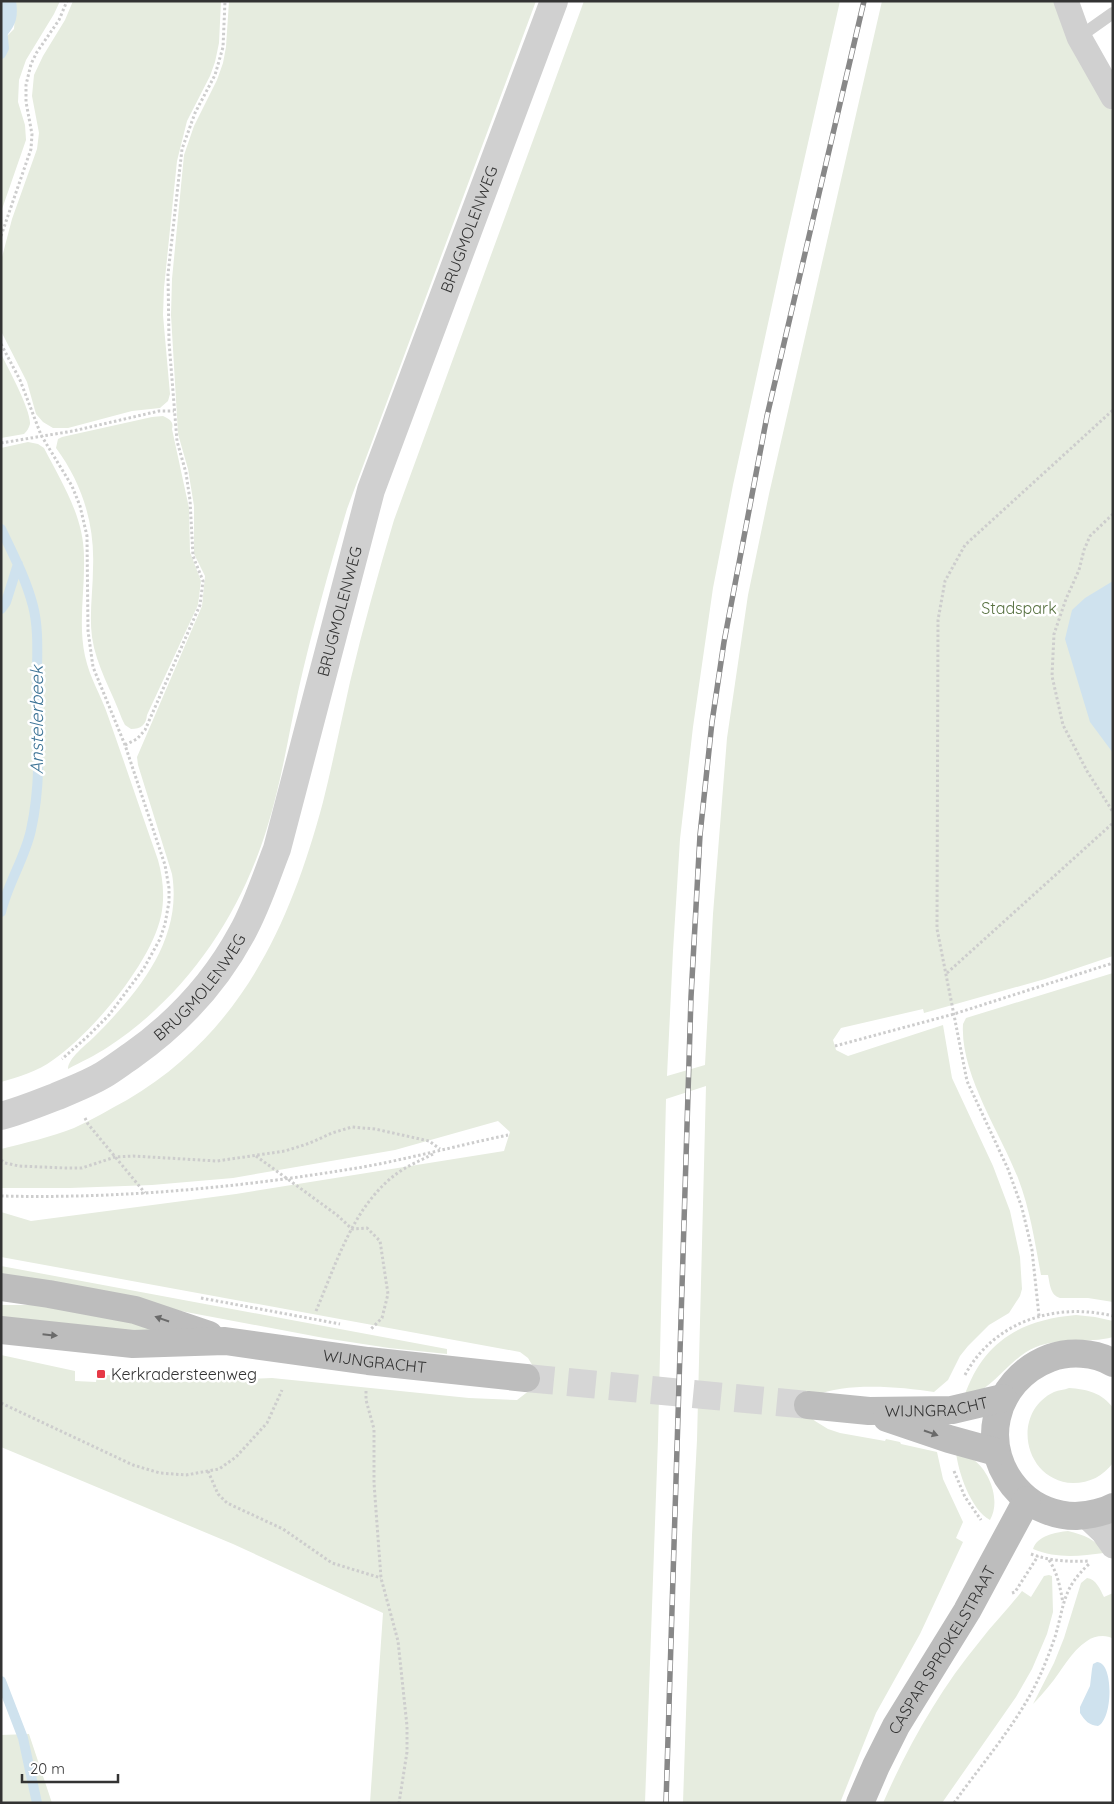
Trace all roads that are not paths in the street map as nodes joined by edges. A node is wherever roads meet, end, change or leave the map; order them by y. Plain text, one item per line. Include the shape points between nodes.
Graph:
1 (554, 1) edge
2 (1066, 1) edge
3 (1113, 13) edge
4 (1078, 37) junction
5 (1113, 97) edge
6 (1, 1116) edge
7 (1, 1287) edge
8 (1, 1330) edge
9 (224, 1341) junction
10 (1113, 1363) edge
11 (526, 1378) tunnel mouth
12 (1003, 1398) junction
13 (808, 1405) tunnel mouth
14 (869, 1411) junction
15 (996, 1452) junction
16 (1027, 1500) junction
17 (1113, 1507) edge
18 (1085, 1515) junction
19 (1113, 1546) edge
20 (860, 1803) edge

1 - 6 street, BRUGMOLENWEG via 371,490 276,849 243,933 198,998 145,1046 105,1074 33,1107
2 - 4 street
3 - 4 lane
4 - 5 street
9 -> 7 main road, WIJNGRACHT via 135,1310
8 -> 9 main road, WIJNGRACHT via 133,1344
9 - 11 main road, WIJNGRACHT
10 - 12 main road via 1085,1354 1060,1355 1037,1363 1017,1378
12 - 14 main road, WIJNGRACHT via 952,1410
12 - 15 main road via 994,1434
13 - 14 main road, WIJNGRACHT
14 -> 15 main road, WIJNGRACHT
15 - 16 main road via 1013,1486
16 - 18 main road via 1055,1513
16 - 20 main road, CASPAR SPROKELSTRAAT via 967,1611 896,1726
17 - 18 main road
18 - 19 street

